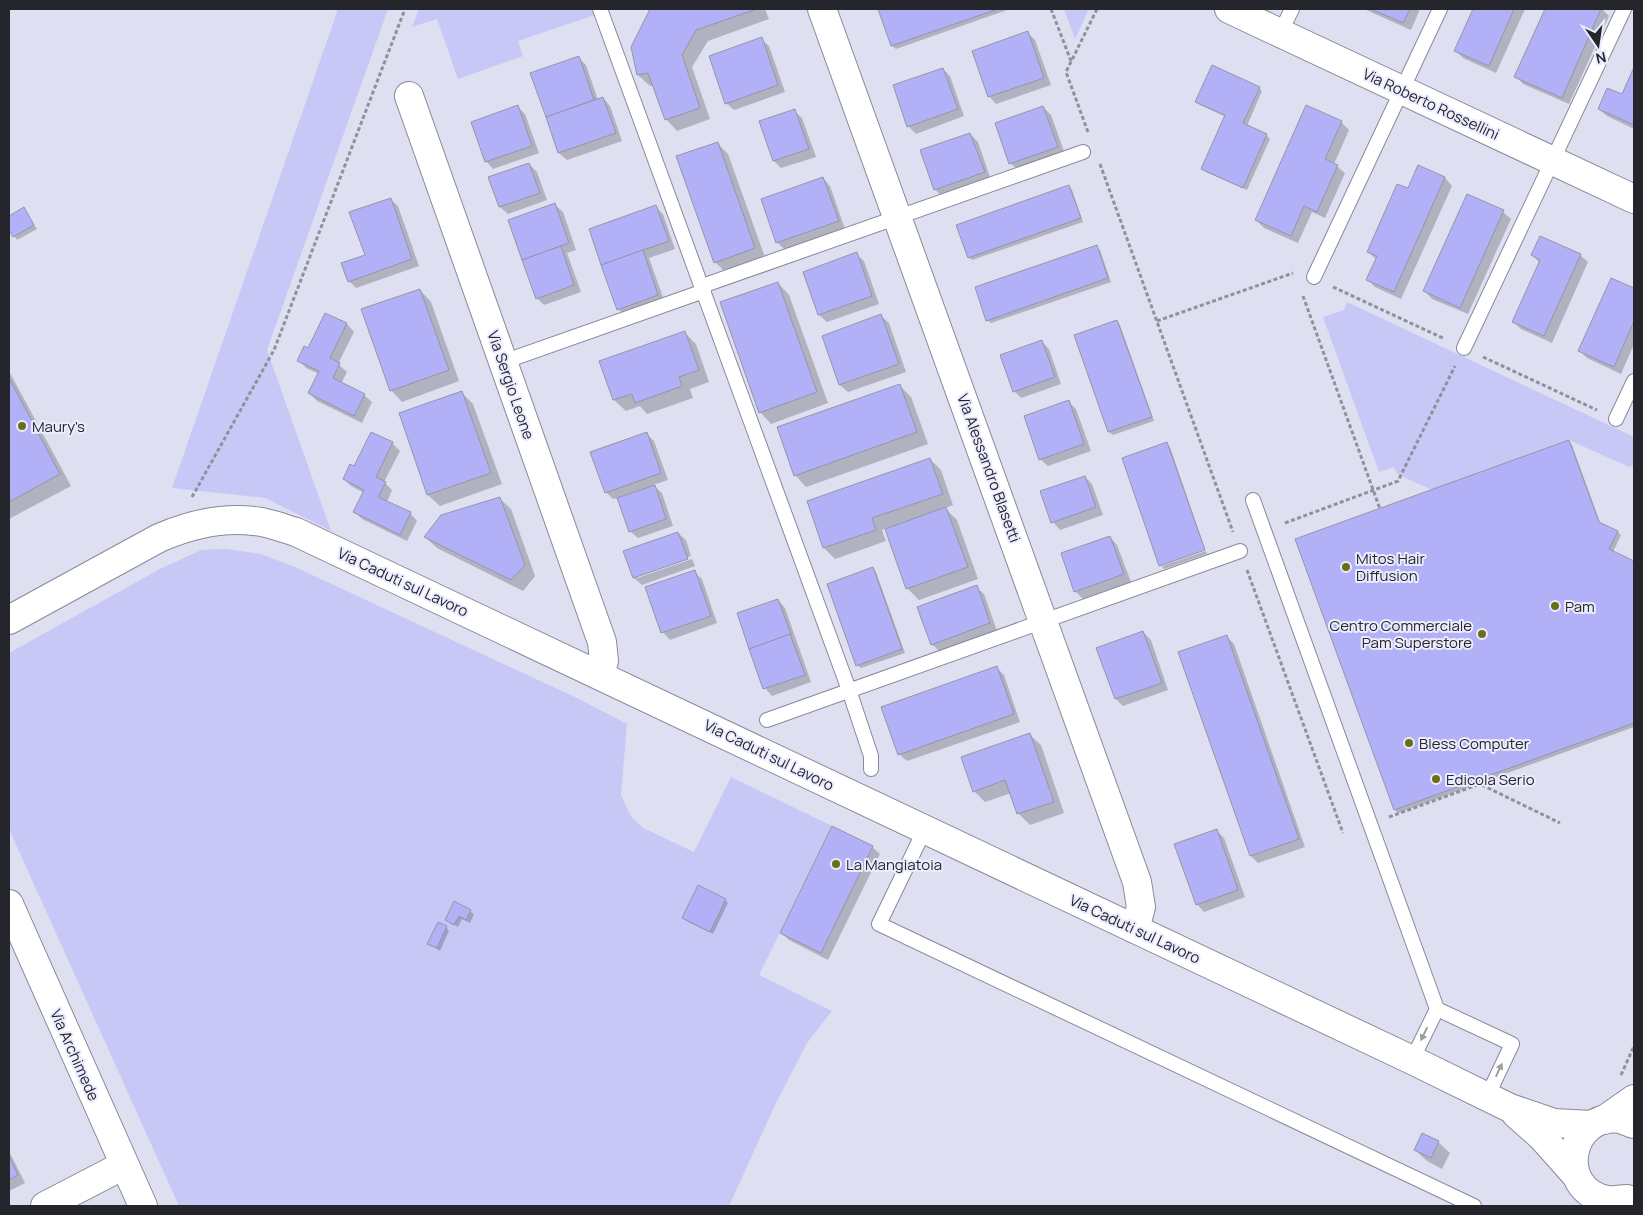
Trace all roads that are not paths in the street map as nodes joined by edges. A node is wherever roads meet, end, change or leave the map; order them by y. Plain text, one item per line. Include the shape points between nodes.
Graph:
1 (600, 9) edge
2 (822, 9) edge
3 (1229, 9) edge
4 (1292, 9) edge
5 (1440, 9) edge
6 (1624, 9) edge
7 (1280, 33) junction
8 (1402, 90) junction
9 (409, 96) dead end
10 (1083, 152) dead end
11 (1552, 160) junction
12 (1634, 199) edge
13 (898, 216) junction
14 (1314, 278) road end
15 (703, 288) junction
16 (1464, 348) road end
17 (504, 362) junction
18 (1634, 381) edge
19 (1616, 419) road end
20 (1253, 500) dead end
21 (1240, 550) road end
22 (13, 615) edge
23 (1044, 620) junction
24 (600, 674) junction
25 (849, 690) junction
26 (767, 720) dead end
27 (871, 769) dead end
28 (924, 829) junction
29 (9, 904) edge
30 (1135, 929) junction
31 (1437, 1009) junction
32 (1412, 1060) junction
33 (1626, 1091) edge
34 (1498, 1102) junction
35 (1598, 1122) junction
36 (1634, 1124) edge
37 (124, 1165) junction
38 (1577, 1187) edge
39 (1626, 1200) edge
40 (45, 1206) edge
41 (143, 1206) edge
42 (1474, 1206) edge

1 - 15 lane
2 - 13 street, Via Alessandro Blasetti
3 - 7 street, Via Roberto Rossellini
4 - 7 lane
5 - 8 lane
6 - 11 lane
7 - 8 street, Via Roberto Rossellini
8 - 11 street, Via Roberto Rossellini
8 - 14 lane
9 - 17 street, Via Sergio Leone
10 - 13 lane
11 - 12 street, Via Roberto Rossellini
11 - 16 lane
13 - 15 lane
13 - 23 street, Via Alessandro Blasetti
15 - 17 lane
15 - 25 lane
17 - 24 street, Via Sergio Leone via 602,642 604,661
18 - 19 lane
20 - 31 lane
21 - 23 lane
22 - 24 street, Via Caduti sul Lavoro via 178,530 225,520 255,521 296,532
23 - 25 lane
23 - 30 street, Via Alessandro Blasetti via 1137,882 1141,907
24 - 28 street, Via Caduti sul Lavoro
25 - 26 lane
25 - 27 lane via 871,756
28 - 30 street, Via Caduti sul Lavoro
28 - 42 lane via 879,924
29 - 37 street, Via Archimede
30 - 32 street, Via Caduti sul Lavoro
31 -> 32 lane
34 -> 31 lane via 1512,1044
32 - 34 street, Via Caduti sul Lavoro
33 - 35 street
34 - 35 street, Via Caduti sul Lavoro via 1554,1122
34 - 38 street, Via Caduti sul Lavoro via 1542,1137
35 - 36 street, Via Caduti sul Lavoro via 1620,1119
35 - 38 street via 1579,1138 1573,1155
37 - 40 street
37 - 41 street, Via Archimede
38 - 39 street, Via Caduti sul Lavoro via 1609,1200

